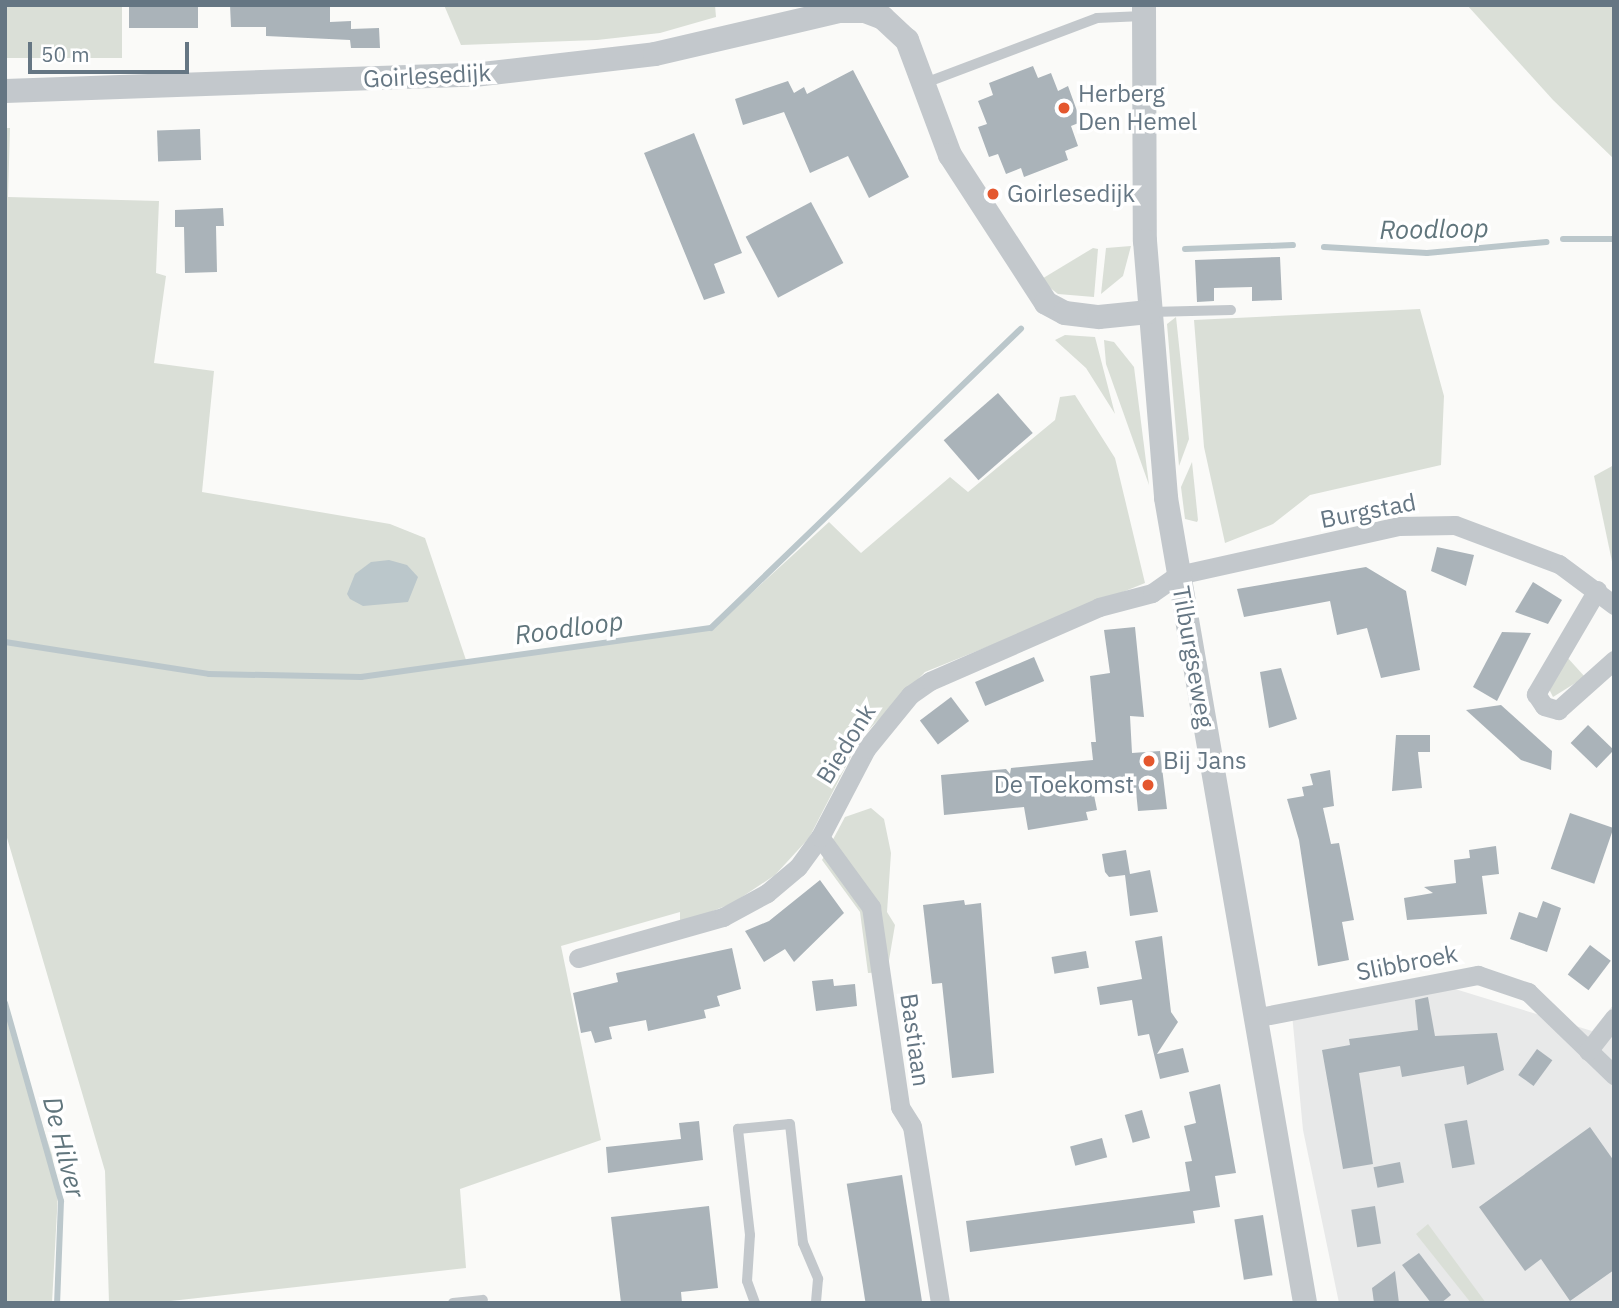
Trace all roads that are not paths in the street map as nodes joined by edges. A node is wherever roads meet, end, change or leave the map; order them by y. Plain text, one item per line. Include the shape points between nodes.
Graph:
1 (1144, 10) edge
2 (886, 12) edge
3 (923, 84) junction
4 (5, 91) edge
5 (1231, 310) dead end
6 (1149, 312) junction
7 (1178, 575) junction
8 (1597, 590) junction
9 (1614, 605) edge
10 (1614, 660) edge
11 (820, 837) junction
12 (578, 958) dead end
13 (1259, 1017) junction
14 (1614, 1018) edge
15 (1588, 1051) junction
16 (1614, 1075) edge
17 (483, 1300) dead end
18 (453, 1303) edge
19 (755, 1303) edge
20 (816, 1303) edge
21 (940, 1303) edge
22 (1305, 1303) edge

1 - 3 lane via 1097,18
1 - 6 street, Tilburgseweg
2 - 3 street via 907,40
2 - 4 street, Goirlesedijk via 841,11 655,54 474,75
3 - 6 street via 950,155 1046,303 1065,313 1099,317
5 - 6 lane
6 - 7 street, Tilburgseweg
7 - 8 street, Burgstad via 1428,524 1455,525 1515,543
7 - 11 street, Biedonk via 1152,593 1099,607 930,681 893,712 866,749
7 - 13 street, Tilburgseweg
8 - 9 street, Burgstad
8 - 10 street via 1536,695 1544,706 1558,710
11 - 12 street, Biedonk via 787,876 723,917
11 - 21 street, Bastiaan via 871,906 900,1107 912,1126
13 - 15 street, Slibbroek via 1478,975 1528,992
13 - 22 street, Tilburgseweg
14 - 15 street
15 - 16 street, Slibbroek
17 - 18 lane
19 - 20 lane via 747,1281 750,1235 738,1129 790,1124 803,1242 818,1279

